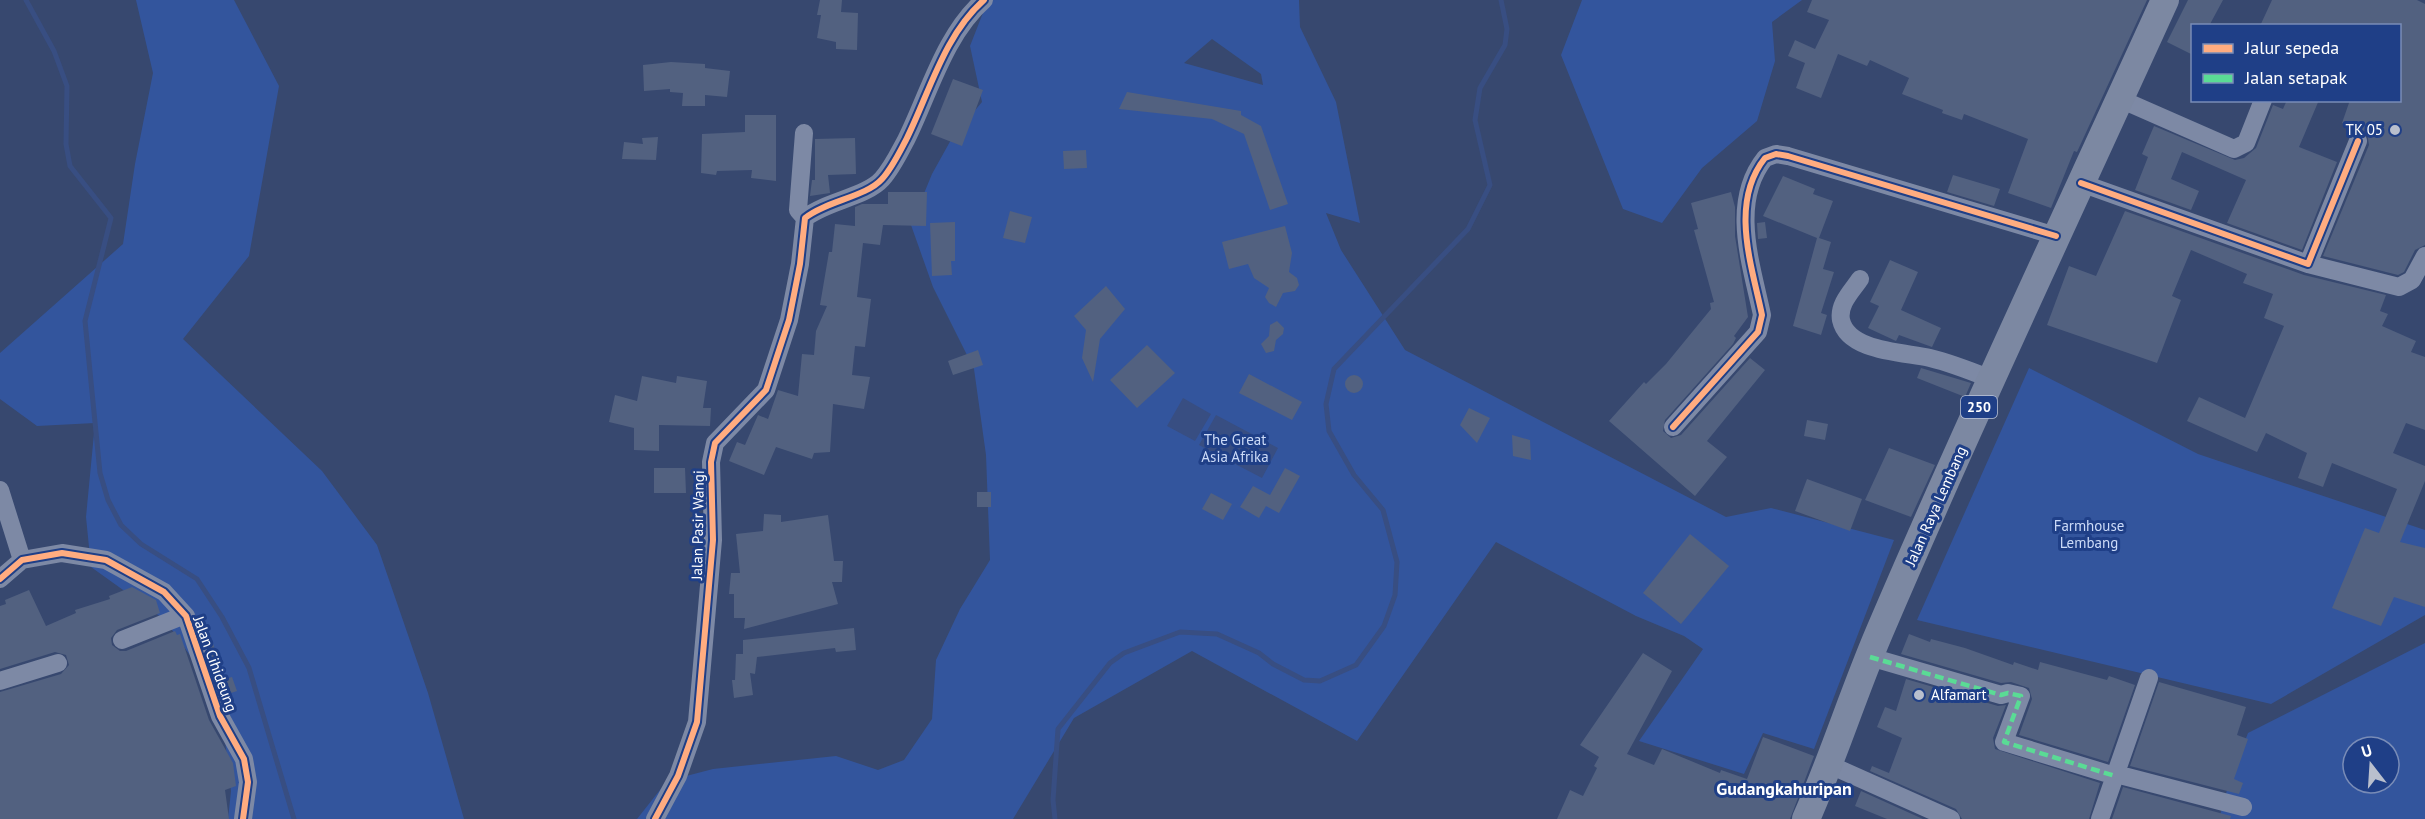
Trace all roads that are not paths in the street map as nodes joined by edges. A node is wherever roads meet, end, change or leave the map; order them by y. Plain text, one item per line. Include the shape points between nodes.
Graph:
1 (984, 0) edge
2 (2165, 0) edge
3 (2120, 99) junction
4 (2262, 102) edge
5 (804, 133) dead end
6 (2358, 141) dead end
7 (2081, 183) junction
8 (805, 218) junction
9 (2056, 236) junction
10 (2425, 256) edge
11 (2308, 264) junction
12 (1860, 279) dead end
13 (1991, 379) junction
14 (1673, 427) dead end
15 (0, 490) edge
16 (22, 560) junction
17 (0, 579) edge
18 (185, 615) junction
19 (122, 640) dead end
20 (1870, 657) junction
21 (58, 663) dead end
22 (2148, 678) dead end
23 (0, 681) edge
24 (1830, 765) junction
25 (2115, 775) junction
26 (2243, 807) dead end
27 (243, 819) edge
28 (655, 819) edge
29 (1806, 819) edge
30 (1951, 819) edge
31 (2100, 819) edge

1 - 8 street via 950,43 914,123 883,178 856,194 818,207
2 - 3 main road, Jalan Raya Lembang / 250
3 - 4 street via 2234,149 2246,143
3 - 7 main road, Jalan Raya Lembang / 250
5 - 8 street, Jalan Pasir Wangi via 798,210
6 - 11 street
7 - 9 main road, Jalan Raya Lembang / 250
7 - 11 street
8 - 28 street, Jalan Pasir Wangi via 789,321 766,390 715,443 711,462 713,540 697,722 678,776
9 - 13 main road, Jalan Raya Lembang / 250
9 - 14 street via 1788,156 1776,154 1765,158 1750,188 1745,209 1761,325
10 - 11 street via 2412,280 2399,287
12 - 13 street via 1841,307 1841,320 1849,336
13 - 20 main road, Jalan Raya Lembang / 250
15 - 16 street
16 - 17 street
16 - 18 street, Jalan Cihideung via 62,553 106,560 164,592
18 - 19 street
18 - 27 street, Jalan Cihideung via 220,716 244,759 248,782
20 - 24 main road, Jalan Raya Lembang / 250
20 - 25 street via 2001,695 2021,696 2004,742
21 - 23 street
22 - 25 street
24 - 29 main road, Jalan Raya Lembang / 250
24 - 30 street
25 - 26 street
25 - 31 street

